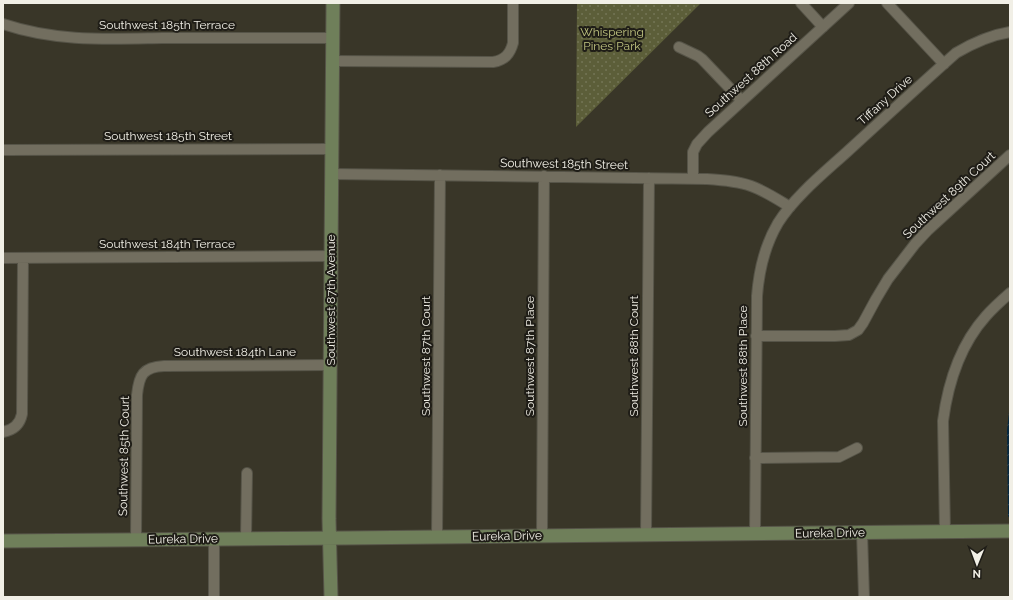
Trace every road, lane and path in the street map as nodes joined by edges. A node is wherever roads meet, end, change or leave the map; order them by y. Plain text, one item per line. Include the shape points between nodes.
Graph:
1 (333, 3) edge
2 (513, 3) edge
3 (801, 3) edge
4 (849, 3) edge
5 (887, 3) edge
6 (3, 24) edge
7 (823, 27) junction
8 (1010, 32) edge
9 (333, 38) junction
10 (679, 47) dead end
11 (333, 61) junction
12 (944, 64) junction
13 (742, 101) junction
14 (332, 149) junction
15 (3, 150) edge
16 (1010, 155) edge
17 (332, 174) junction
18 (440, 175) junction
19 (544, 176) junction
20 (649, 178) junction
21 (693, 178) junction
22 (790, 207) junction
23 (332, 256) junction
24 (3, 258) edge
25 (23, 258) junction
26 (1010, 293) edge
27 (756, 336) junction
28 (331, 365) junction
29 (142, 374) joint
30 (3, 432) edge
31 (856, 448) dead end
32 (755, 458) junction
33 (247, 473) dead end
34 (945, 531) junction
35 (1010, 531) edge
36 (862, 532) junction
37 (755, 533) junction
38 (646, 535) junction
39 (542, 536) junction
40 (437, 537) junction
41 (214, 538) junction
42 (246, 538) junction
43 (329, 538) junction
44 (136, 539) junction
45 (3, 541) edge
46 (214, 597) edge
47 (331, 597) edge
48 (864, 597) edge

1 - 9 main road, Southwest 87th Avenue
2 - 11 street via 513,43 507,56 498,61
3 - 7 street
4 - 7 street, Southwest 88th Road
5 - 12 street
6 - 9 street, Southwest 185th Terrace via 42,34 83,39
7 - 13 street, Southwest 88th Road
8 - 12 street, Tiffany Drive via 972,44
9 - 11 main road, Southwest 87th Avenue
10 - 13 street via 702,59
11 - 14 main road, Southwest 87th Avenue
12 - 22 street, Tiffany Drive
13 - 21 street, Southwest 88th Road via 697,144 694,152
14 - 15 street, Southwest 185th Street
14 - 17 main road, Southwest 87th Avenue
16 - 27 street, Southwest 89th Court via 915,244 888,279 863,324 854,333 835,336
17 - 18 street, Southwest 185th Street
17 - 23 main road, Southwest 87th Avenue
18 - 19 street, Southwest 185th Street
18 - 40 street, Southwest 87th Court
19 - 20 street, Southwest 185th Street
19 - 39 street, Southwest 87th Place
20 - 21 street, Southwest 185th Street
20 - 38 street, Southwest 88th Court
21 - 22 street, Southwest 185th Street via 730,181 751,186
22 - 27 street, Southwest 88th Place via 778,223 761,264 757,290
23 - 25 street, Southwest 184th Terrace
23 - 28 main road, Southwest 87th Avenue
24 - 25 street, Southwest 184th Terrace
25 - 30 street via 22,414 17,425
26 - 34 street via 985,317 970,338 949,390 944,421
27 - 32 street, Southwest 88th Place
28 - 29 street, Southwest 184th Lane via 157,366
28 - 43 main road, Southwest 87th Avenue
29 - 44 street, Southwest 85th Court via 137,395
31 - 32 street via 839,457
32 - 37 street, Southwest 88th Place
33 - 42 street
34 - 35 main road, Eureka Drive
34 - 36 main road, Eureka Drive
36 - 37 main road, Eureka Drive
36 - 48 street
37 - 38 main road, Eureka Drive
38 - 39 main road, Eureka Drive
39 - 40 main road, Eureka Drive
40 - 43 main road, Eureka Drive
41 - 42 main road, Eureka Drive
41 - 44 main road, Eureka Drive
41 - 46 street
42 - 43 main road, Eureka Drive
43 - 47 main road, Southwest 87th Avenue
44 - 45 main road, Eureka Drive

